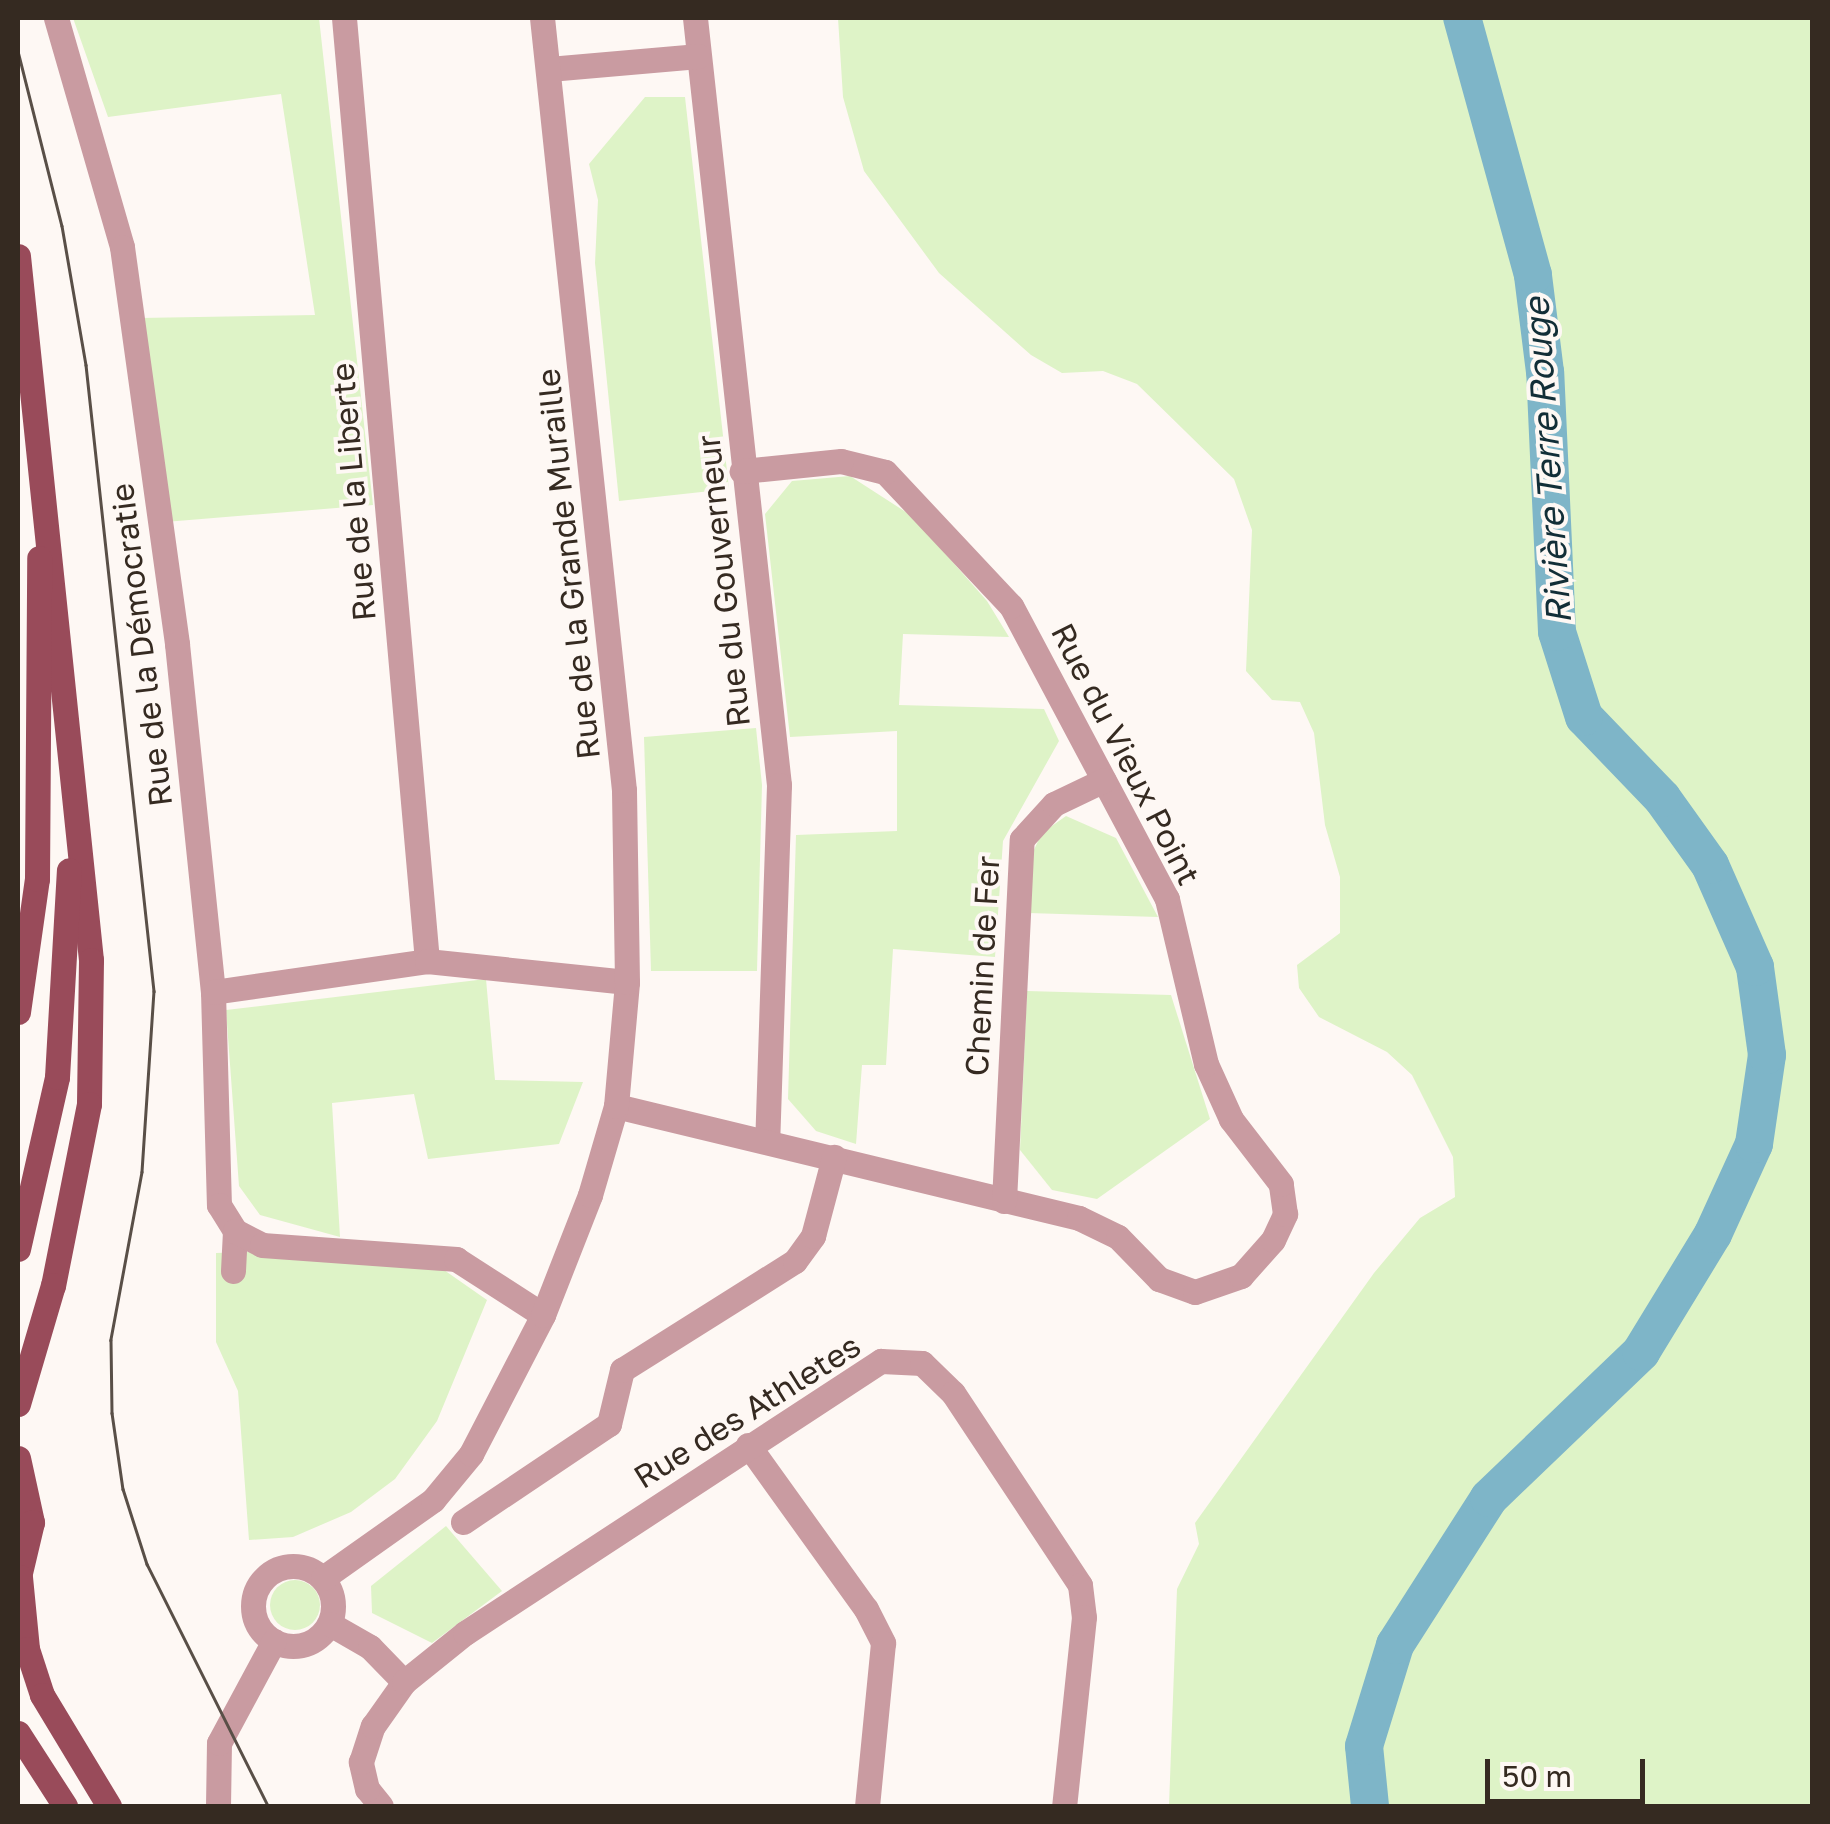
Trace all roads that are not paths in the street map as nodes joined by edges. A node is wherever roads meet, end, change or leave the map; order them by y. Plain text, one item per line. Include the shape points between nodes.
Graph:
1 (56, 18) edge
2 (344, 18) edge
3 (542, 18) edge
4 (694, 18) edge
5 (698, 56) junction
6 (549, 69) junction
7 (18, 256) edge
8 (38, 420) junction
9 (742, 471) junction
10 (70, 725) junction
11 (1104, 780) junction
12 (427, 961) junction
13 (627, 982) junction
14 (213, 992) junction
15 (18, 1012) edge
16 (616, 1106) junction
17 (767, 1139) junction
18 (834, 1157) junction
19 (1004, 1201) junction
20 (234, 1231) junction
21 (18, 1248) edge
22 (233, 1271) dead end
23 (543, 1314) junction
24 (18, 1404) edge
25 (748, 1445) junction
26 (18, 1458) edge
27 (463, 1522) dead end
28 (323, 1578) junction
29 (18, 1579) edge
30 (330, 1624) junction
31 (274, 1642) junction
32 (404, 1682) junction
33 (18, 1733) edge
34 (65, 1806) edge
35 (109, 1806) edge
36 (218, 1806) edge
37 (381, 1806) edge
38 (868, 1806) edge
39 (1064, 1806) edge

1 - 14 street, Rue de la Démocratie via 122,246 176,644
2 - 12 street, Rue de la Liberte
3 - 6 street, Rue de la Grande Muraille
4 - 5 street, Rue du Gouverneur
5 - 6 street
5 - 9 street, Rue du Gouverneur
6 - 13 street, Rue de la Grande Muraille via 624,790
7 - 8 main road
8 - 10 main road
8 - 15 main road via 37,880
9 - 11 street, Rue du Vieux Point via 841,461 885,472 905,486 1012,606
9 - 17 street, Rue du Gouverneur via 780,785
10 - 21 main road via 65,1009 42,1157
10 - 24 main road via 91,960 89,1104 54,1285
11 - 19 street, Chemin de Fer via 1054,804 1022,839
11 - 19 street, Rue du Vieux Point via 1166,899 1216,1090 1281,1184 1285,1214 1274,1240 1241,1276 1195,1292 1159,1279 1097,1224
12 - 13 street
12 - 14 street
13 - 16 street, Rue de la Grande Muraille
14 - 20 street, Rue de la Démocratie via 219,1205
16 - 17 street, Rue du Vieux Point
16 - 23 street, Rue de la Grande Muraille
17 - 18 street, Rue du Vieux Point
18 - 19 street, Rue du Vieux Point
18 - 27 street via 813,1236 795,1260 622,1370 609,1424
20 - 22 street, Rue de la Démocratie
20 - 23 street via 262,1245 456,1259
23 - 28 street, Rue de la Grande Muraille via 470,1454 433,1500
25 - 32 street, Rue des Athletes via 465,1633
25 - 38 street via 866,1609 883,1643
25 - 39 street, Rue des Athletes via 881,1361 922,1363 953,1393 1080,1585 1084,1617
26 - 29 main road via 32,1522
28 - 30 street via 334,1599
28 - 31 street via 287,1565 256,1588 257,1624
29 - 35 main road via 27,1649 42,1694
30 - 31 street via 312,1642
30 - 32 street via 370,1647
31 - 36 street via 219,1744
32 - 37 street, Rue des Athletes via 373,1726 362,1762
33 - 34 main road

